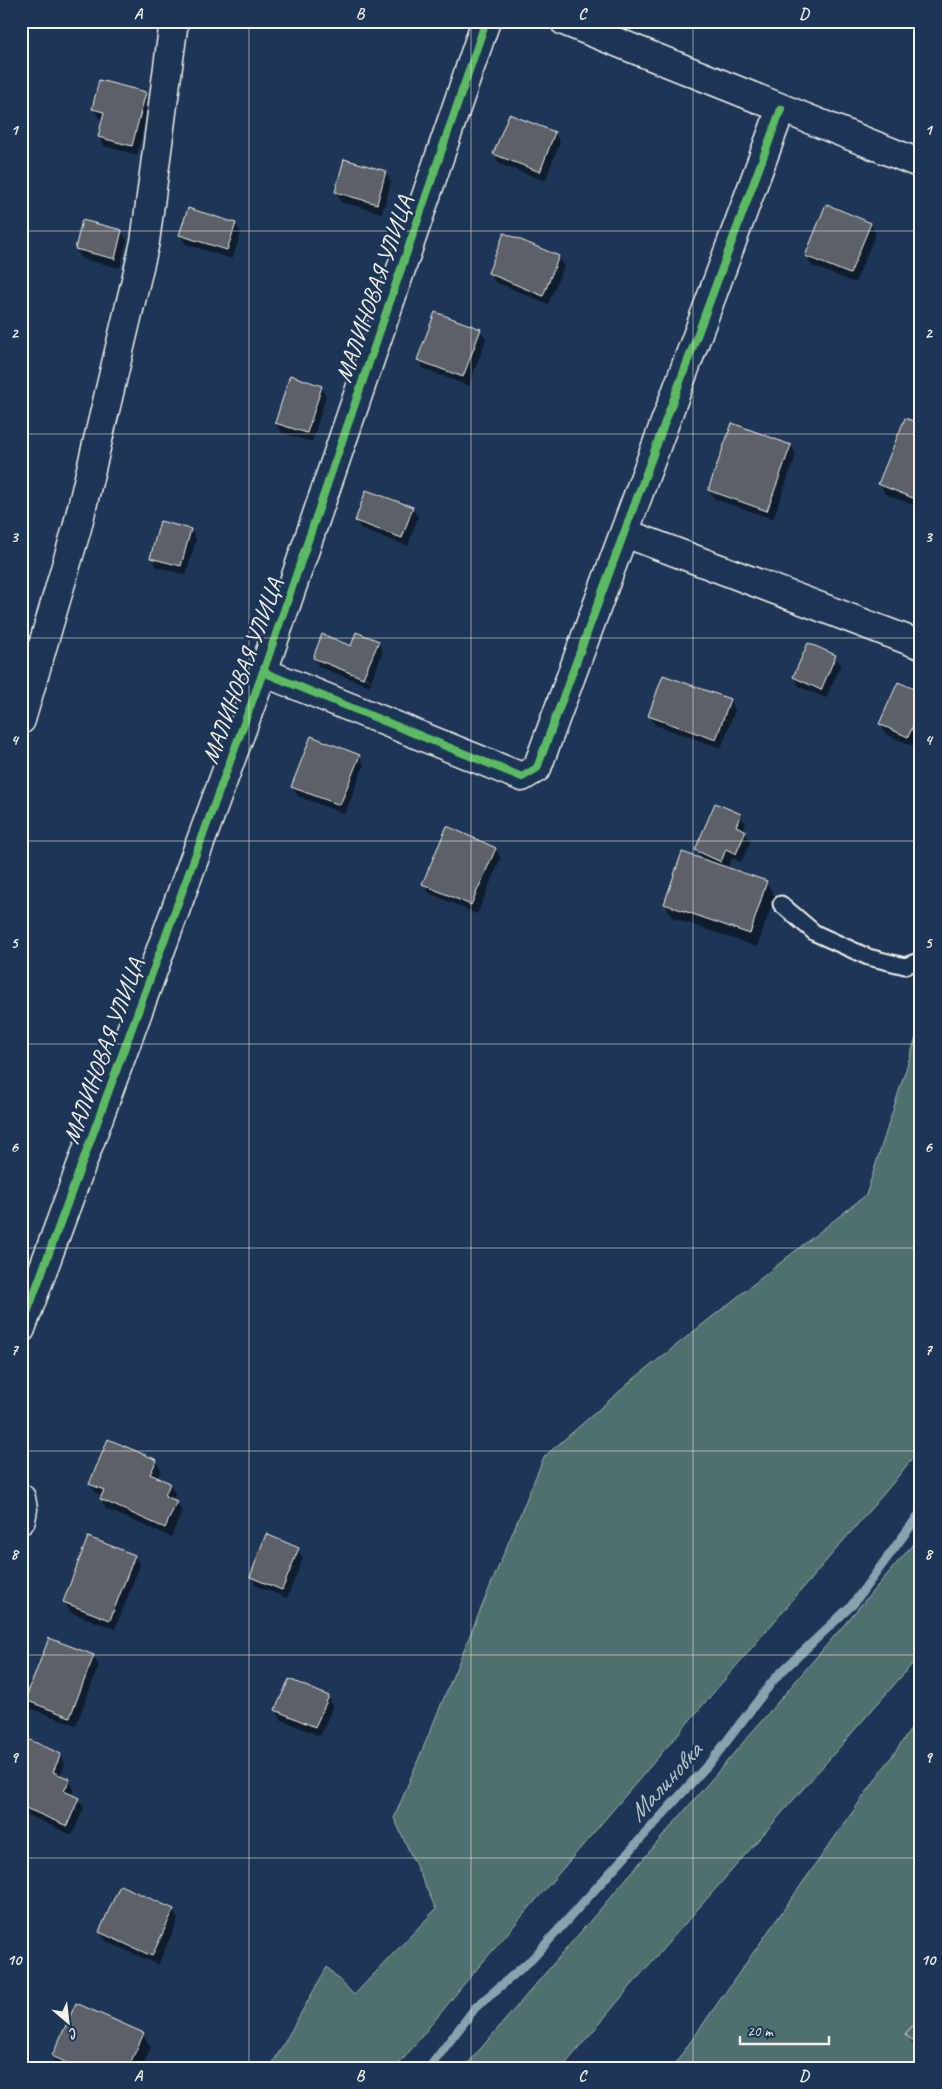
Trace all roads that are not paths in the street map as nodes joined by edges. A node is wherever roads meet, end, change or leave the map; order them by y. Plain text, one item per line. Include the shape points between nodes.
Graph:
1 (174, 21) edge
2 (486, 21) edge
3 (564, 21) edge
4 (781, 109) junction
5 (921, 164) edge
6 (625, 532) junction
7 (921, 645) edge
8 (263, 672) junction
9 (21, 720) edge
10 (781, 904) dead end
11 (921, 960) edge
12 (21, 1329) edge
13 (21, 1498) edge
14 (21, 1520) edge

1 - 9 street via 145,242 78,528
2 - 8 street, МАЛИНОВАЯ УЛИЦА
3 - 4 street
4 - 5 street
4 - 6 street
6 - 7 street
6 - 8 street via 537,768 522,777
8 - 12 street, МАЛИНОВАЯ УЛИЦА
10 - 11 lane via 815,933 868,957 905,966
13 - 14 street

